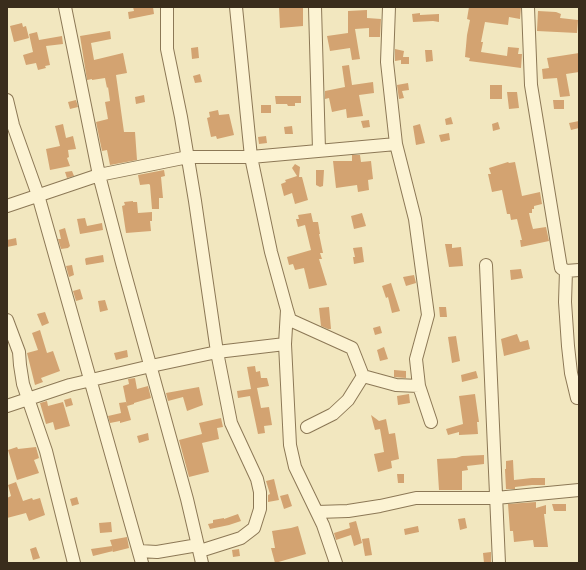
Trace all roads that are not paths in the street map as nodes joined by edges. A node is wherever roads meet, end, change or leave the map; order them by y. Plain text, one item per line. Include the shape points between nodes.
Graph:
1 (65, 7) edge
2 (167, 7) edge
3 (236, 7) edge
4 (315, 7) edge
5 (389, 7) edge
6 (528, 7) edge
7 (7, 100) edge
8 (396, 144) junction
9 (319, 150) junction
10 (188, 157) junction
11 (251, 157) junction
12 (99, 175) junction
13 (38, 194) junction
14 (7, 206) edge
15 (486, 265) dead end
16 (579, 270) edge
17 (566, 271) junction
18 (286, 310) junction
19 (7, 320) edge
20 (285, 344) junction
21 (217, 352) junction
22 (151, 366) junction
23 (363, 376) junction
24 (90, 381) junction
25 (419, 386) junction
26 (28, 398) junction
27 (577, 398) dead end
28 (7, 406) edge
29 (431, 422) dead end
30 (307, 426) dead end
31 (579, 490) edge
32 (496, 498) junction
33 (317, 512) junction
34 (199, 548) junction
35 (139, 551) junction
36 (74, 563) edge
37 (142, 563) edge
38 (202, 563) edge
39 (336, 563) edge
40 (499, 563) edge

1 - 12 street
2 - 10 street via 167,49
3 - 11 street
4 - 9 street
5 - 8 street via 387,62
6 - 17 street via 530,85 561,268
7 - 13 street
8 - 9 street
8 - 25 street via 415,219 428,315 416,359
9 - 11 street
10 - 11 street
10 - 12 street
10 - 21 street
11 - 18 street
12 - 13 street
12 - 22 street
13 - 14 street
13 - 24 street
15 - 32 street
16 - 17 street
17 - 27 street via 568,346
18 - 20 street
18 - 23 street via 290,320 352,348
19 - 26 street via 19,352
20 - 21 street
20 - 33 street via 290,445 295,467
21 - 22 street
21 - 34 street via 231,423 258,479 260,509 254,528 241,538
22 - 24 street
22 - 34 street
23 - 25 street via 396,385
23 - 30 street via 348,400 333,414
24 - 26 street
24 - 35 street
25 - 29 street
26 - 28 street
26 - 36 street via 46,451
31 - 32 street
32 - 33 street via 416,498 348,511
32 - 40 street
33 - 39 street
34 - 35 street
34 - 38 street
35 - 37 street

